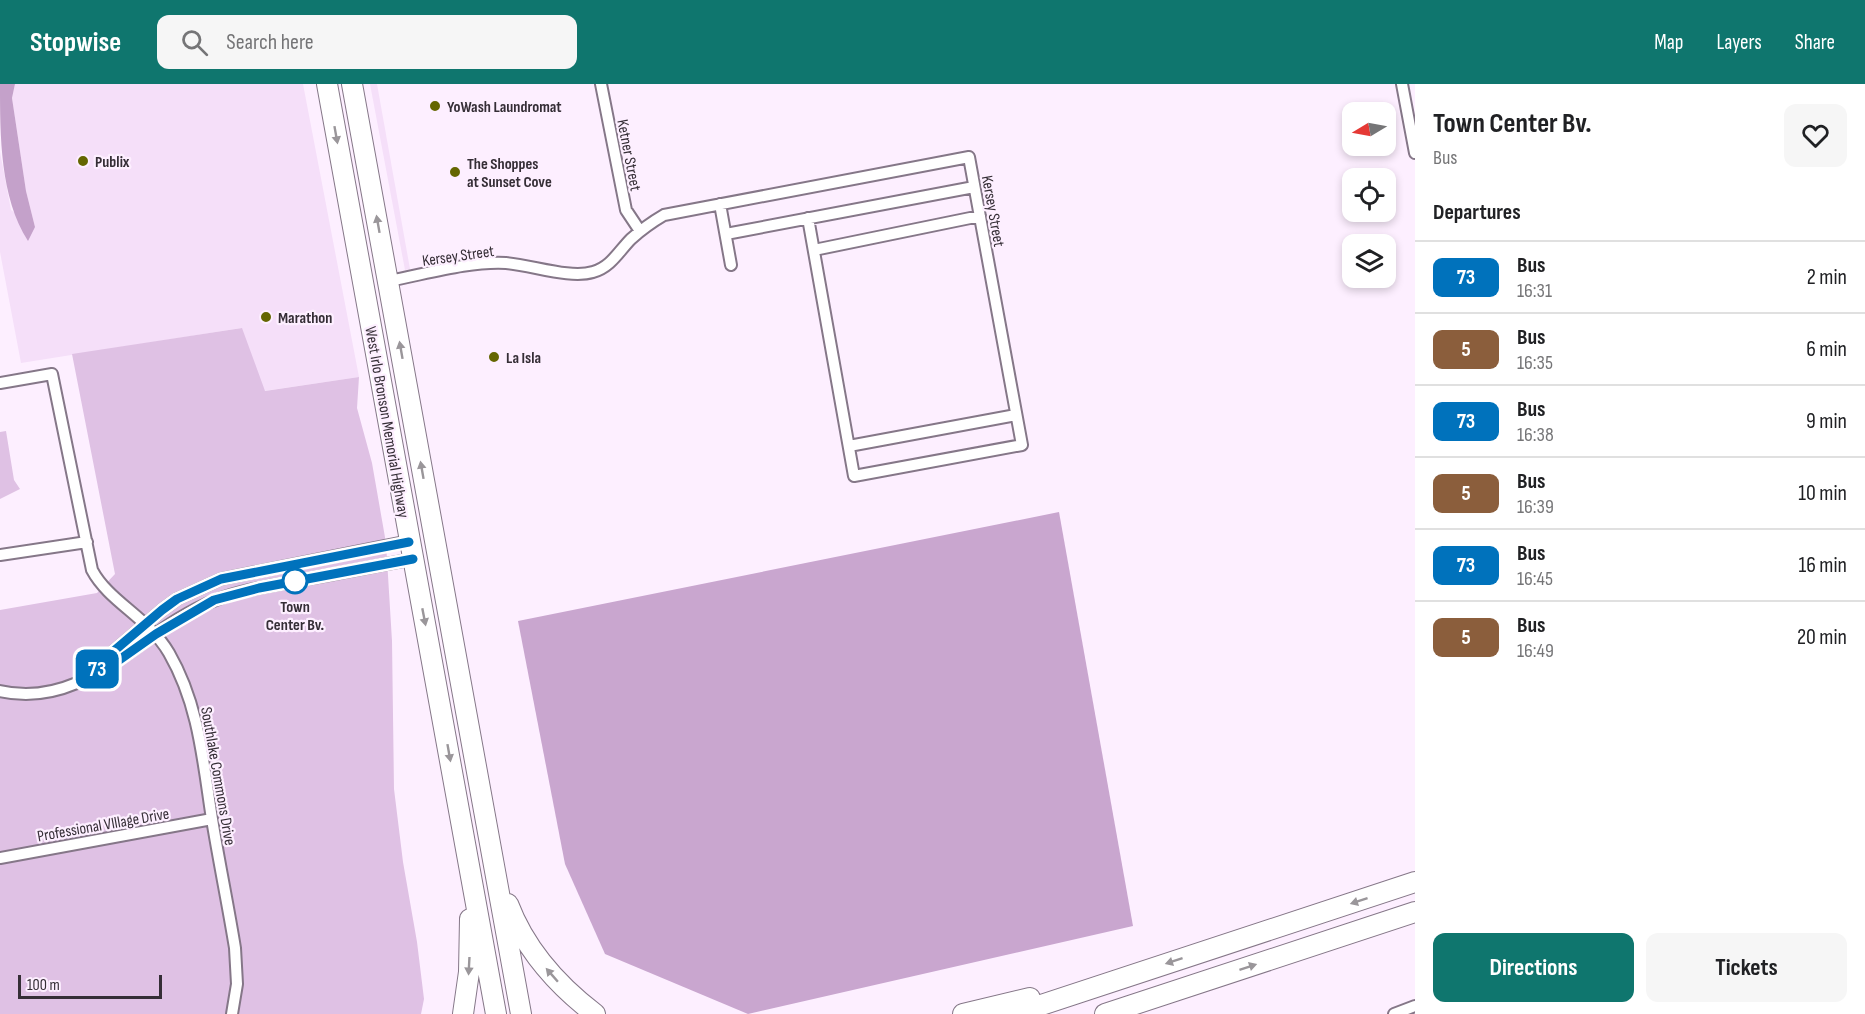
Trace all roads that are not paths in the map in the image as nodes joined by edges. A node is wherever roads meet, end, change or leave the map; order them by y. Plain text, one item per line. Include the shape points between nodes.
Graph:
1 (327, 84) edge
2 (352, 84) edge
3 (593, 84) edge
4 (601, 84) edge
5 (1402, 84) edge
6 (604, 103) junction
7 (1415, 153) edge
8 (974, 188) junction
9 (720, 204) junction
10 (980, 216) junction
11 (808, 218) junction
12 (640, 231) junction
13 (726, 234) junction
14 (355, 240) junction
15 (814, 250) junction
16 (731, 265) dead end
17 (388, 281) junction
18 (0, 383) edge
19 (1016, 415) junction
20 (849, 446) junction
21 (399, 486) junction
22 (87, 542) junction
23 (411, 550) junction
24 (437, 552) junction
25 (0, 555) edge
26 (256, 570) junction
27 (259, 588) junction
28 (447, 610) junction
29 (147, 623) junction
30 (156, 634) junction
31 (94, 672) junction
32 (0, 691) edge
33 (212, 819) junction
34 (485, 820) junction
35 (0, 858) edge
36 (469, 866) junction
37 (1415, 882) edge
38 (1415, 912) edge
39 (1132, 975) junction
40 (1172, 992) junction
41 (1415, 1006) edge
42 (232, 1014) edge
43 (463, 1014) edge
44 (496, 1014) edge
45 (521, 1014) edge
46 (595, 1014) edge
47 (963, 1014) edge
48 (1014, 1014) edge
49 (1105, 1014) edge
50 (1116, 1014) edge
51 (1394, 1014) edge

1 -> 14 highway, West Irlo Bronson Memorial Highway
17 -> 2 highway, West Irlo Bronson Memorial Highway
3 - 6 street, Ketner Street
4 - 6 street
5 - 7 street
6 - 12 street, Ketner Street via 626,210
8 - 9 street, Kersey Street via 969,157
8 - 10 street, Kersey Street
8 - 11 street
9 - 12 street, Kersey Street via 664,215
9 - 13 street
10 - 15 street
10 - 19 street, Kersey Street
11 - 13 street
11 - 15 street, Kersey Street
12 - 17 street, Kersey Street via 617,257 594,272 573,274 505,263
13 - 16 street
14 - 17 highway
14 - 21 highway, West Irlo Bronson Memorial Highway
15 - 20 street, Kersey Street
24 -> 17 highway, West Irlo Bronson Memorial Highway
18 - 22 street, Southlake Commons Drive via 52,374
19 - 20 street
19 - 20 street, Kersey Street via 1022,445 854,476
21 - 23 highway, West Irlo Bronson Memorial Highway
21 - 24 highway via 414,496 423,536
22 - 25 street
22 - 29 street, Southlake Commons Drive via 98,581
23 - 26 street
23 - 27 street
23 - 28 highway via 416,542 423,549 436,600
23 -> 36 highway, West Irlo Bronson Memorial Highway
24 - 28 highway, West Irlo Bronson Memorial Highway
26 - 27 street
26 - 29 street via 199,588 177,599
27 - 30 street via 214,600
28 - 34 highway, West Irlo Bronson Memorial Highway
29 - 30 street, Southlake Commons Drive
29 - 31 street
30 - 31 street via 112,665
30 - 33 street, Southlake Commons Drive via 184,681 198,723
31 - 32 street via 60,690 37,694
33 - 35 street, Professional VIllage Drive
33 - 42 street, Southlake Commons Drive via 235,948 237,984
34 - 45 highway
46 -> 34 highway via 563,988 526,941 509,907
36 -> 43 highway via 470,960
36 - 44 highway
37 -> 39 highway
40 -> 38 highway
39 - 47 highway
39 - 48 highway
40 - 49 highway
40 - 50 highway
41 - 51 street

